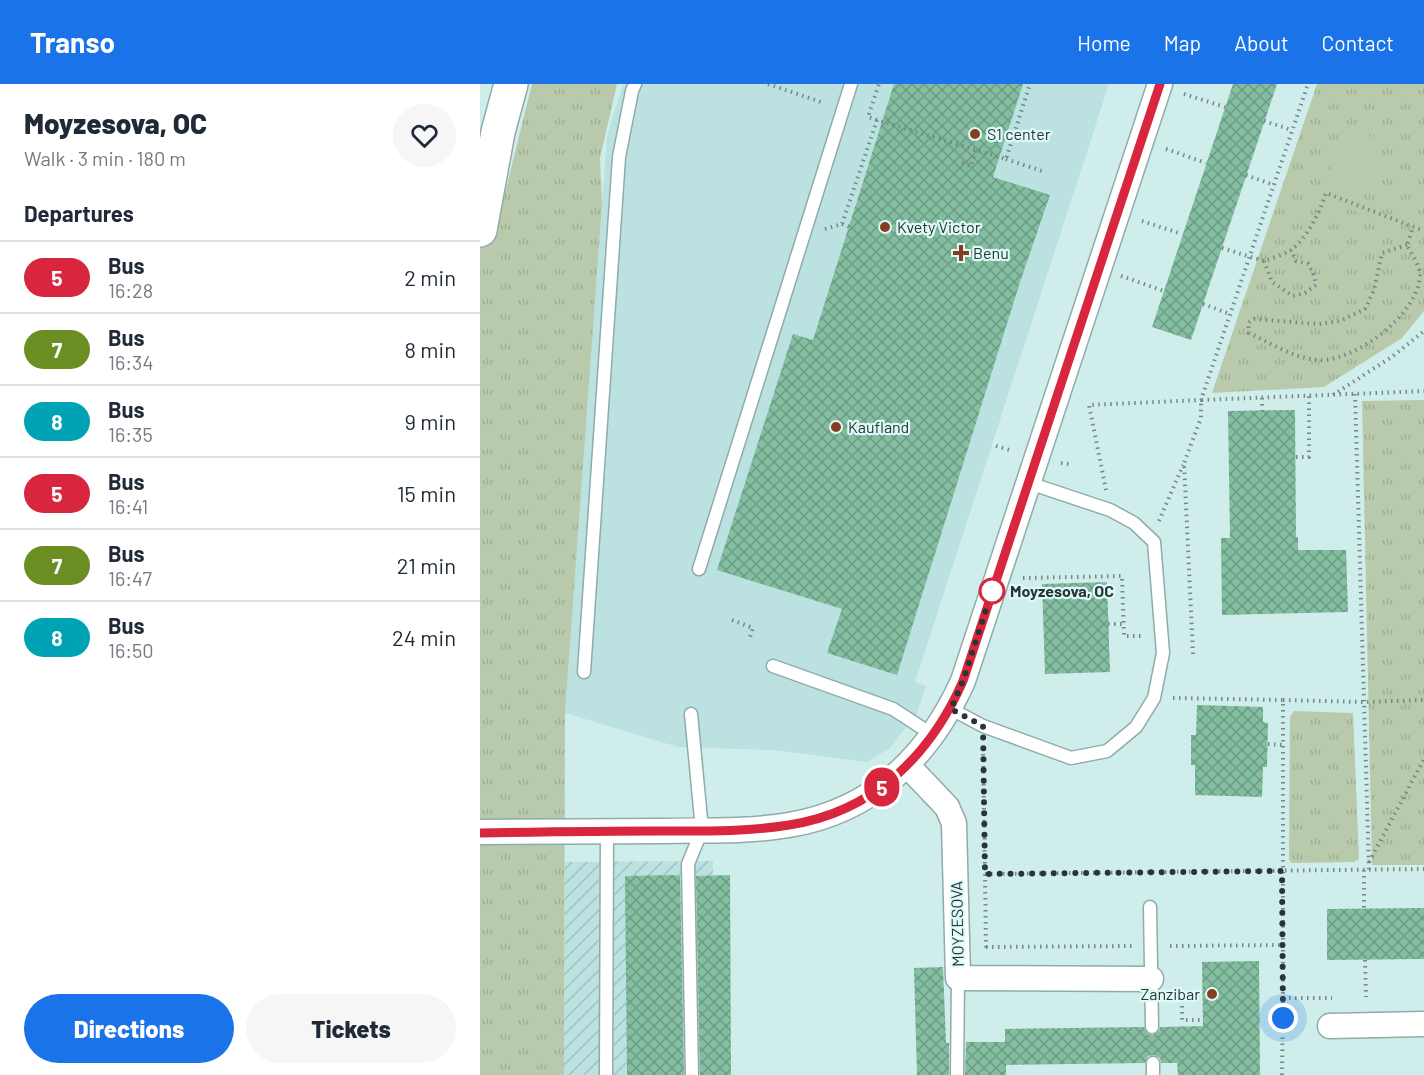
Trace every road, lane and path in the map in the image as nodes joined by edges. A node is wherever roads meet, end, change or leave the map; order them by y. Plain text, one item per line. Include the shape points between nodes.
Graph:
1 (511, 84) edge
2 (635, 84) edge
3 (768, 84) edge
4 (851, 84) edge
5 (879, 84) edge
6 (1030, 84) edge
7 (1308, 84) edge
8 (1169, 88) edge
9 (830, 105) dead end
10 (1225, 107) dead end
11 (877, 120) junction
12 (1264, 121) dead end
13 (1292, 130) junction
14 (1159, 147) dead end
15 (976, 149) junction
16 (1006, 159) junction
17 (962, 163) dead end
18 (1206, 163) dead end
19 (1042, 171) dead end
20 (1246, 175) dead end
21 (1274, 184) junction
22 (1136, 218) dead end
23 (842, 224) junction
24 (850, 226) dead end
25 (1413, 227) junction
26 (480, 230) edge
27 (822, 230) dead end
28 (1424, 231) edge
29 (1182, 234) dead end
30 (1407, 245) junction
31 (1222, 248) dead end
32 (1291, 250) junction
33 (1249, 258) junction
34 (1264, 261) junction
35 (1118, 275) dead end
36 (1164, 291) dead end
37 (1203, 304) dead end
38 (1230, 314) junction
39 (1424, 331) edge
40 (1424, 391) edge
41 (1355, 394) junction
42 (1332, 395) junction
43 (1309, 396) junction
44 (1262, 398) junction
45 (1201, 400) junction
46 (1262, 411) dead end
47 (1296, 458) dead end
48 (1184, 463) junction
49 (1029, 483) junction
50 (1110, 510) junction
51 (1154, 542) junction
52 (699, 569) dead end
53 (1072, 577) junction
54 (1018, 578) dead end
55 (1073, 583) dead end
56 (732, 620) dead end
57 (1108, 624) dead end
58 (1124, 624) junction
59 (1161, 636) junction
60 (750, 640) dead end
61 (1193, 654) dead end
62 (774, 666) dead end
63 (584, 672) dead end
64 (1154, 698) junction
65 (1283, 700) junction
66 (1424, 700) edge
67 (1364, 702) junction
68 (951, 709) junction
69 (691, 714) dead end
70 (983, 726) junction
71 (933, 735) junction
72 (1268, 744) dead end
73 (1283, 745) junction
74 (1424, 759) edge
75 (908, 766) junction
76 (702, 830) junction
77 (607, 831) junction
78 (480, 832) edge
79 (1369, 863) junction
80 (1424, 869) edge
81 (1366, 870) junction
82 (1282, 871) junction
83 (1150, 907) dead end
84 (1364, 908) dead end
85 (1365, 960) dead end
86 (958, 978) junction
87 (1151, 987) junction
88 (1203, 993) dead end
89 (1182, 994) junction
90 (1342, 997) dead end
91 (1377, 997) dead end
92 (1283, 998) junction
93 (1203, 1020) dead end
94 (1424, 1024) edge
95 (1330, 1026) dead end
96 (1152, 1027) dead end
97 (606, 1075) edge
98 (692, 1075) edge
99 (957, 1075) edge
100 (1282, 1075) edge

1 - 26 main road
2 - 63 lane via 619,157
3 - 9 path
4 - 52 lane
5 - 11 path via 868,117
6 - 16 path
7 - 13 path
8 - 10 path
8 - 49 street via 1066,365
11 - 15 path
11 - 23 path
12 - 13 path
13 - 21 path
14 - 18 path
15 - 16 path
15 - 17 path via 971,166
16 - 19 path
20 - 21 path
21 - 33 path
22 - 29 path
23 - 24 path
23 - 27 path
25 - 28 path
25 - 30 path
25 - 32 path via 1326,193 1319,214
30 - 30 path via 1420,274 1413,297 1395,323 1364,346 1318,360 1295,355 1249,333 1248,323 1254,319 1319,324 1340,321 1365,309 1374,290 1382,253
31 - 33 path
32 - 34 path
32 - 34 path via 1296,261 1308,264 1314,275 1316,285 1305,293 1293,296 1272,282
33 - 34 path
33 - 38 path
35 - 36 path
37 - 38 path
38 - 45 path
39 - 42 path
40 - 41 path
41 - 42 path
41 - 67 path
42 - 43 path
43 - 44 path
43 - 47 path via 1309,458
44 - 45 path
44 - 46 path
45 - 48 path via 1201,418
45 - 50 path via 1089,405
48 - 51 path via 1161,515
48 - 61 path
49 - 50 lane
49 - 68 street
50 - 51 lane via 1134,523
51 - 59 lane
53 - 54 path
53 - 55 path
53 - 58 path via 1122,576
56 - 60 path via 753,628
57 - 58 path
58 - 59 path via 1124,636
59 - 64 lane via 1163,653
62 - 71 lane via 893,710
64 - 65 path
64 - 70 lane via 1136,727 1107,751 1071,758
65 - 67 path
65 - 73 path
66 - 67 path
67 - 79 path
68 - 70 lane
68 - 71 street
69 - 76 lane
70 - 82 path via 985,874
71 - 75 street
72 - 73 path
73 - 82 path
74 - 79 path
75 - 76 street via 880,789 810,821 765,829
75 - 86 street, MOYZESOVA via 947,807 954,823
76 - 77 street
76 - 98 lane via 688,864
77 - 78 street
77 - 97 lane
79 - 81 path
80 - 81 path
81 - 82 path
81 - 84 path
82 - 92 path
83 - 87 lane
85 - 91 path via 1366,997
86 - 87 street, MOYZESOVA
86 - 99 lane
87 - 89 path
87 - 96 lane
88 - 89 path
89 - 93 path via 1182,1020
90 - 92 path
92 - 100 path
94 - 95 street

